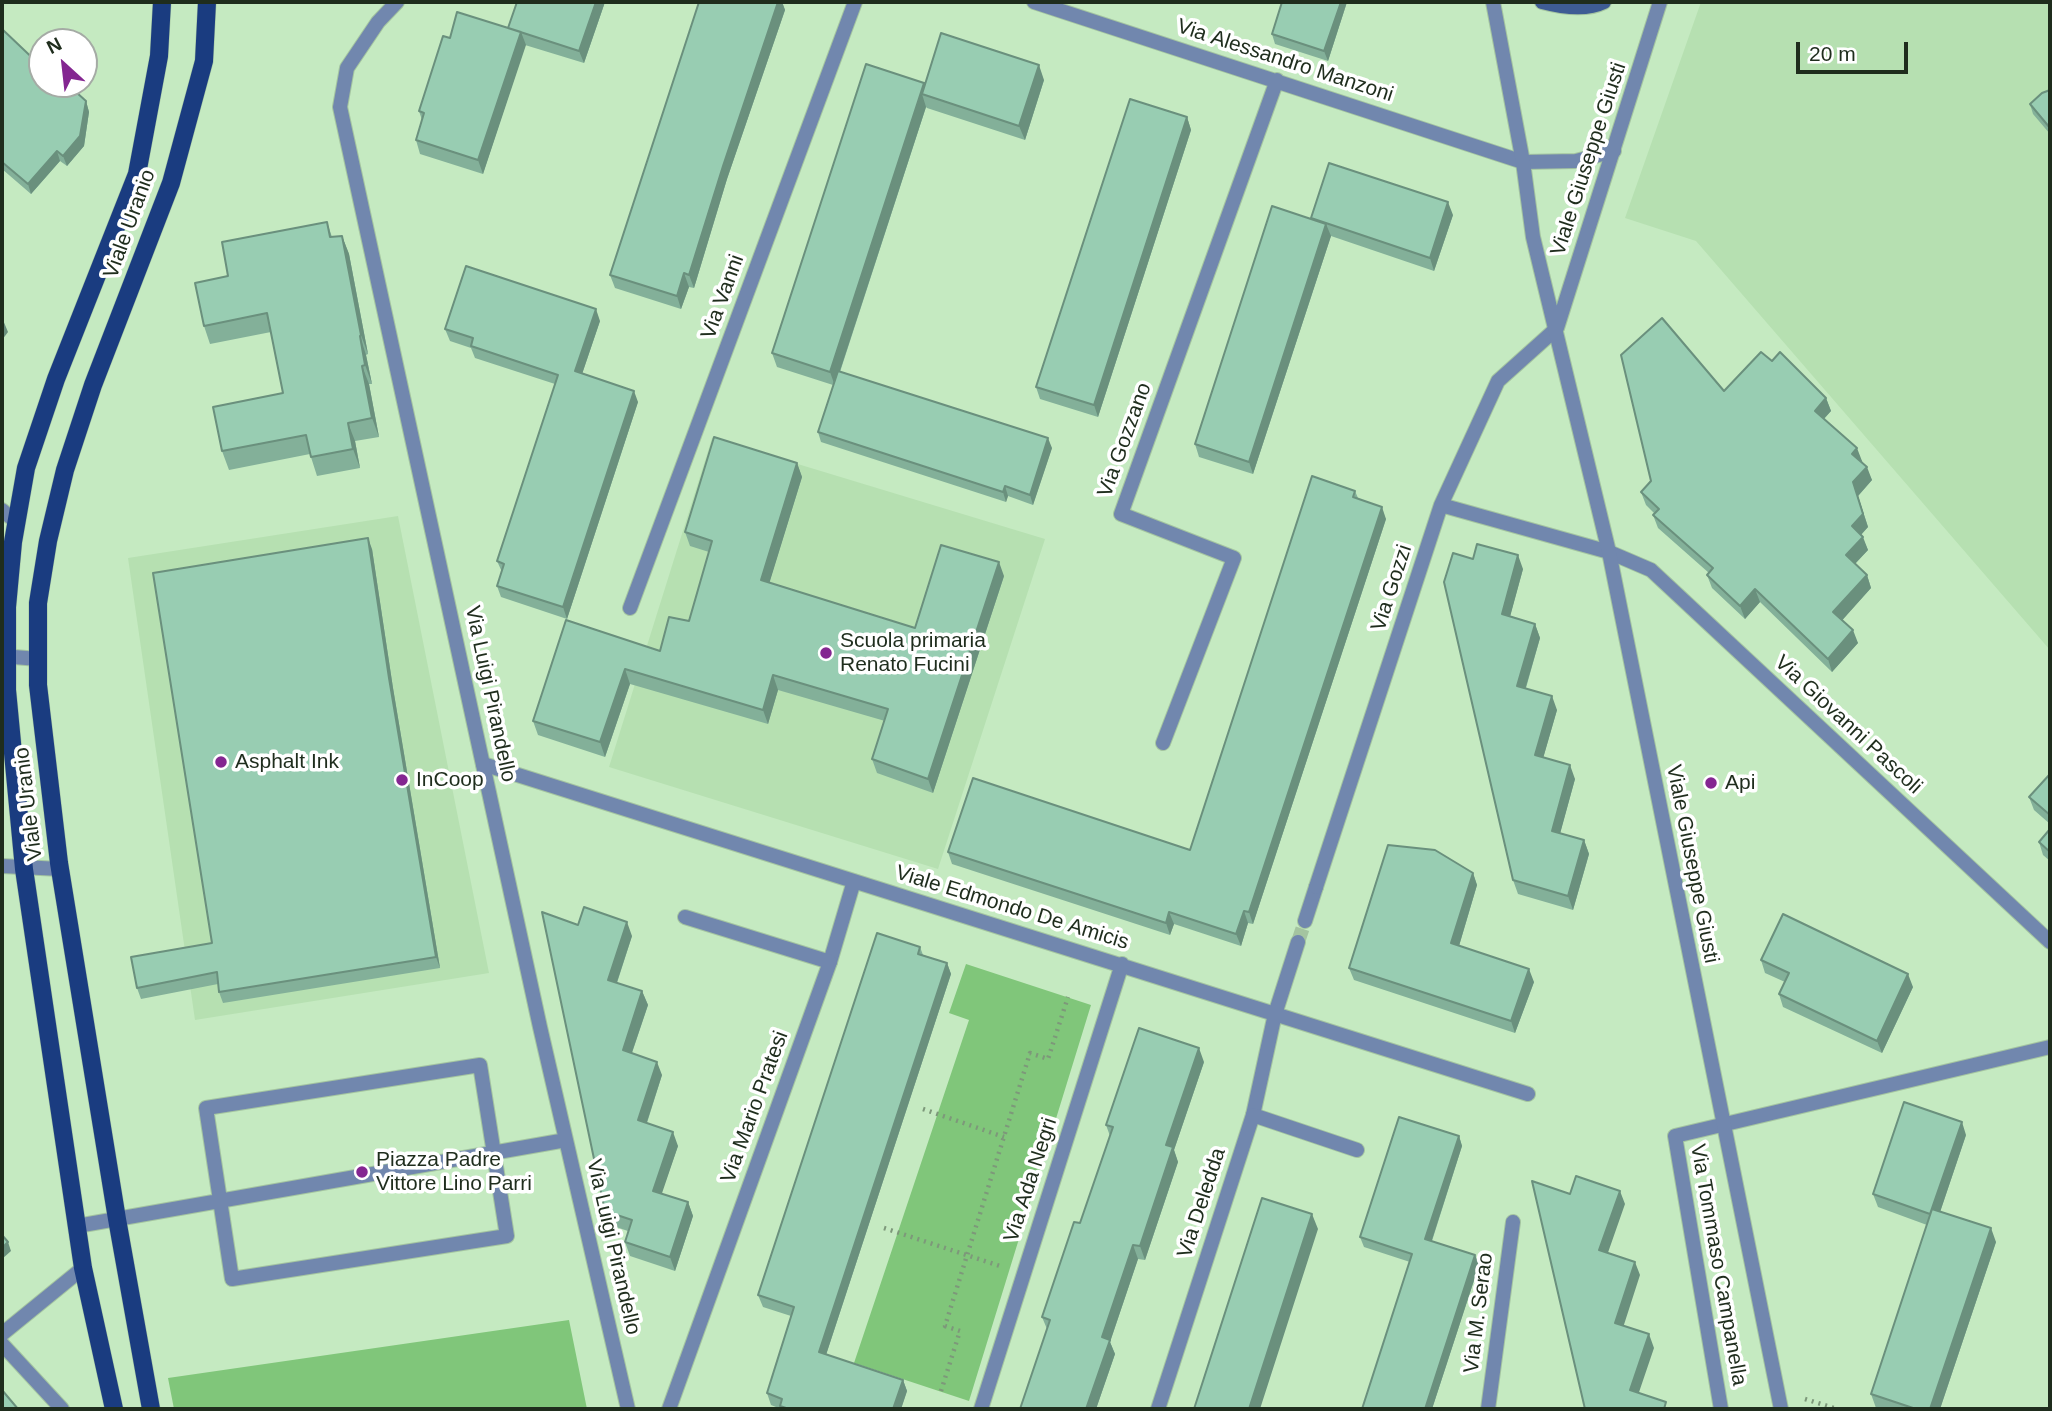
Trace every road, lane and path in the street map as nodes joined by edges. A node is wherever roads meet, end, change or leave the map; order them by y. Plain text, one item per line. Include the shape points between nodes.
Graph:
1 (162, 2) edge
2 (207, 2) edge
3 (397, 2) edge
4 (855, 2) edge
5 (1034, 2) edge
6 (1493, 2) edge
7 (1542, 2) edge
8 (1604, 2) edge
9 (1660, 2) edge
10 (1277, 80) junction
11 (1614, 151) junction
12 (1523, 162) junction
13 (1556, 329) junction
14 (1441, 505) junction
15 (2, 510) edge
16 (16, 522) junction
17 (1609, 552) junction
18 (630, 608) dead end
19 (4, 656) edge
20 (38, 659) junction
21 (1163, 743) dead end
22 (483, 764) junction
23 (2, 866) edge
24 (24, 869) junction
25 (60, 869) junction
26 (854, 881) junction
27 (685, 917) dead end
28 (1305, 921) tunnel mouth
29 (1298, 942) tunnel mouth
30 (2050, 942) edge
31 (830, 962) junction
32 (1122, 964) junction
33 (1068, 997) dead end
34 (1275, 1014) junction
35 (2050, 1047) edge
36 (1528, 1094) dead end
37 (923, 1109) dead end
38 (1253, 1115) junction
39 (1723, 1124) junction
40 (1004, 1137) junction
41 (566, 1140) junction
42 (1357, 1150) dead end
43 (494, 1153) junction
44 (219, 1200) junction
45 (117, 1219) junction
46 (1513, 1222) dead end
47 (76, 1226) junction
48 (884, 1228) dead end
49 (967, 1255) junction
50 (83, 1268) junction
51 (1024, 1274) junction
52 (2, 1334) edge
53 (2, 1344) edge
54 (941, 1391) dead end
55 (62, 1409) edge
56 (114, 1409) edge
57 (151, 1409) edge
58 (628, 1409) edge
59 (669, 1409) edge
60 (981, 1409) edge
61 (1158, 1409) edge
62 (1488, 1409) edge
63 (1721, 1409) edge
64 (1781, 1409) edge

1 - 16 main road, Viale Uranio via 159,56 136,174 55,379 26,468
2 - 20 main road, Viale Uranio via 204,61 170,183 65,470 38,603
3 - 22 street, Via Luigi Pirandello via 347,68 340,107
4 - 18 street, Via Vanni
5 - 10 street, Via Alessandro Manzoni
6 - 12 street, Viale Giuseppe Giusti
7 - 8 main road via 1560,7
9 - 11 street, Viale Giuseppe Giusti
10 - 12 street, Via Alessandro Manzoni
10 - 21 street, Via Gozzano via 1121,514 1234,558
11 - 12 street, Via Alessandro Manzoni via 1576,161
11 - 13 street, Viale Giuseppe Giusti
12 - 13 street, Viale Giuseppe Giusti via 1533,237
13 - 14 street, Via Gozzi via 1498,381
13 - 17 street, Viale Giuseppe Giusti
14 - 17 street, Via Giovanni Pascoli
14 - 28 street, Via Gozzi
15 - 16 street
16 - 19 main road, Viale Uranio
17 - 30 street, Via Giovanni Pascoli via 1651,570
17 - 39 street, Viale Giuseppe Giusti
19 - 20 street
19 - 24 main road, Viale Uranio
20 - 25 main road, Viale Uranio
22 - 26 street, Viale Edmondo De Amicis
22 - 41 street, Via Luigi Pirandello
23 - 24 street
24 - 25 street
24 - 47 main road, Viale Uranio
25 - 45 main road, Viale Uranio
26 - 31 street, Via Mario Pratesi
26 - 32 street, Viale Edmondo De Amicis
27 - 31 street
29 - 34 street, Via Deledda
31 - 59 street, Via Mario Pratesi
32 - 34 street, Viale Edmondo De Amicis
32 - 51 street, Via Ada Negri
33 - 40 path via 1048,1059 1030,1054
34 - 36 street, Viale Edmondo De Amicis
34 - 38 street, Via Deledda
35 - 39 street
37 - 40 path
38 - 42 street
38 - 61 street, Via Deledda
39 - 63 street, Via Tommaso Campanella via 1675,1136
39 - 64 street, Viale Giuseppe Giusti
40 - 49 path
41 - 43 street
41 - 58 street, Via Luigi Pirandello
43 - 44 street
43 - 44 street via 507,1236 232,1279
43 - 44 street via 481,1065 205,1108
44 - 45 street
45 - 47 street
45 - 57 main road, Viale Uranio
46 - 62 street, Via M. Serao
47 - 50 main road, Viale Uranio
48 - 49 path
49 - 51 path
49 - 54 path via 945,1326 960,1331
50 - 52 street
50 - 56 main road, Viale Uranio
51 - 60 street, Via Ada Negri
53 - 55 street

